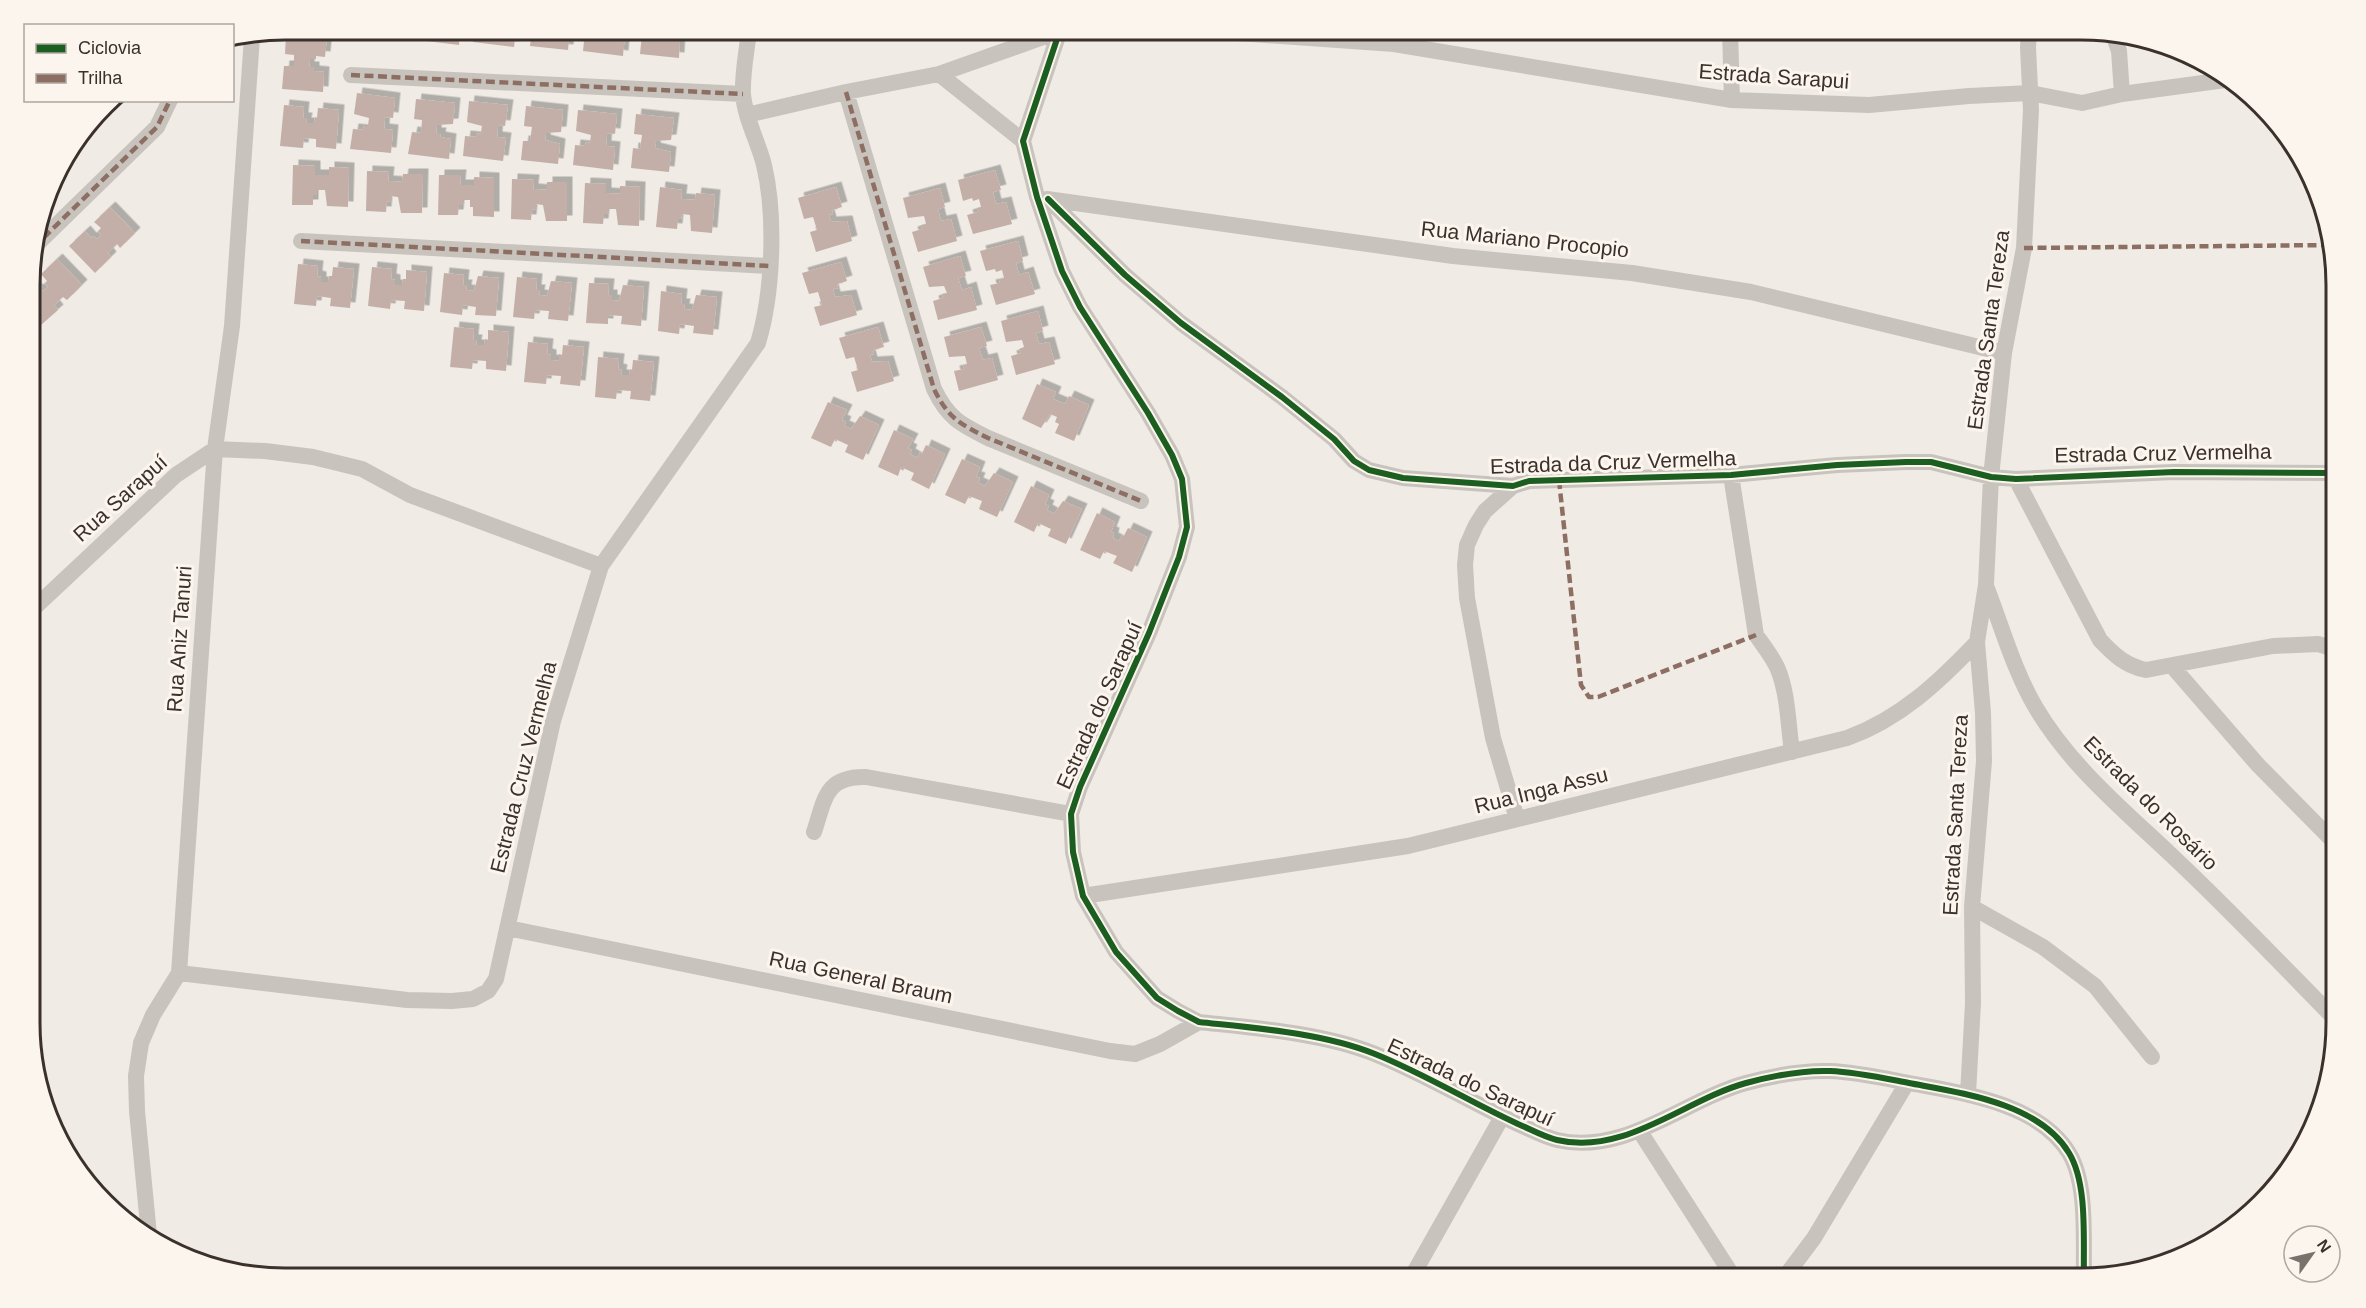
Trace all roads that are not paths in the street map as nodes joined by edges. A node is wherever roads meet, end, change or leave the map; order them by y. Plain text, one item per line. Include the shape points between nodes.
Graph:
1 (748, 40) edge
2 (1035, 40) edge
3 (1057, 40) edge
4 (1364, 40) edge
5 (1730, 40) edge
6 (2028, 40) edge
7 (252, 43) edge
8 (2116, 44) edge
9 (939, 74) junction
10 (351, 75) dead end
11 (2216, 82) edge
12 (846, 92) junction
13 (2030, 93) junction
14 (743, 94) junction
15 (2122, 94) junction
16 (1732, 100) junction
17 (169, 102) edge
18 (747, 116) junction
19 (1023, 141) junction
20 (1042, 198) junction
21 (46, 236) edge
22 (302, 241) dead end
23 (770, 266) junction
24 (2004, 352) junction
25 (215, 449) junction
26 (2325, 473) edge
27 (1731, 475) junction
28 (1991, 477) junction
29 (2016, 479) junction
30 (1513, 486) junction
31 (1141, 501) dead end
32 (602, 566) junction
33 (1986, 585) junction
34 (40, 602) edge
35 (1977, 642) junction
36 (2325, 646) edge
37 (2172, 666) junction
38 (1792, 752) junction
39 (1071, 814) junction
40 (1517, 819) junction
41 (814, 832) dead end
42 (2325, 832) edge
43 (1083, 896) junction
44 (1972, 907) junction
45 (508, 927) junction
46 (179, 973) junction
47 (2325, 1008) edge
48 (1199, 1022) junction
49 (2152, 1057) dead end
50 (1906, 1083) junction
51 (1968, 1094) junction
52 (1502, 1116) junction
53 (1639, 1130) junction
54 (148, 1225) edge
55 (1417, 1268) edge
56 (1728, 1268) edge
57 (1792, 1268) edge
58 (2084, 1268) edge

1 - 14 street, Estrada Cruz Vermelha
2 - 9 street
3 - 19 street
4 - 16 street, Estrada Sarapui
5 - 16 street
6 - 13 street, Estrada Santa Tereza
7 - 25 street, Rua Aniz Tanuri via 232,326
8 - 15 street
9 - 12 street
9 - 19 street
10 - 14 street
11 - 15 street
12 - 18 street
12 - 31 street via 942,406 963,426 988,438
13 - 15 street, Estrada Sarapui via 2082,103
13 - 16 street, Estrada Sarapui via 1869,105
13 - 24 street, Estrada Santa Tereza via 2024,248
14 - 18 street, Estrada Cruz Vermelha
17 - 21 street via 157,127
18 - 23 street, Estrada Cruz Vermelha via 770,192
19 - 20 street, Estrada do Sarapuí
20 - 24 street, Rua Mariano Procopio via 1454,256 1632,273 1741,290
20 - 30 street, Estrada da Cruz Vermelha via 1181,323 1291,404 1354,461 1369,470 1403,478
20 - 39 street, Estrada do Sarapuí via 1062,271 1080,307 1172,455 1182,479 1187,527 1149,633
22 - 23 street
23 - 32 street, Estrada Cruz Vermelha via 765,319 758,343
24 - 28 street, Estrada Santa Tereza
25 - 32 street via 313,457 362,469 410,495
25 - 34 street, Rua Sarapuí via 176,475
25 - 46 street, Rua Aniz Tanuri
26 - 29 street, Estrada Cruz Vermelha via 2174,472
27 - 28 street, Estrada da Cruz Vermelha via 1837,465 1931,462
27 - 30 street, Estrada da Cruz Vermelha via 1529,481
27 - 38 street via 1756,635 1778,669
28 - 29 street, Estrada Cruz Vermelha
28 - 33 street, Estrada Santa Tereza
29 - 37 street via 2100,640 2132,667 2146,670
30 - 40 street via 1485,511 1476,525 1467,545 1465,565 1467,598 1493,738
32 - 45 street, Estrada Cruz Vermelha via 553,721
33 - 35 street, Estrada Santa Tereza
33 - 47 street, Estrada do Rosário via 2023,684 2072,760
35 - 38 street, Rua Inga Assu via 1940,681 1870,730
35 - 44 street, Estrada Santa Tereza via 1984,761
36 - 37 street via 2273,646
37 - 42 street via 2258,765
38 - 40 street, Rua Inga Assu
39 - 41 street via 854,777 836,782 827,791
39 - 43 street, Estrada do Sarapuí via 1073,852
40 - 43 street, Rua Inga Assu via 1408,846
43 - 48 street, Estrada do Sarapuí via 1116,952 1142,983 1157,998
44 - 49 street via 2043,947 2095,986
44 - 51 street, Estrada Santa Tereza via 1973,1003
45 - 46 street, Estrada Cruz Vermelha via 496,979 488,991 473,999 407,1000
45 - 48 street, Rua General Braum via 1110,1052 1135,1053
46 - 54 street, Rua Aniz Tanuri via 141,1043 136,1076
48 - 52 street, Estrada do Sarapuí via 1342,1042 1376,1054
50 - 51 street, Estrada do Sarapuí
50 - 53 street, Estrada do Sarapuí via 1828,1071 1786,1075 1744,1083
50 - 57 street via 1814,1238
51 - 58 street, Estrada do Sarapuí via 2019,1112 2059,1139 2070,1154 2081,1186
52 - 53 street, Estrada do Sarapuí via 1556,1140 1587,1143
52 - 55 street
53 - 56 street

